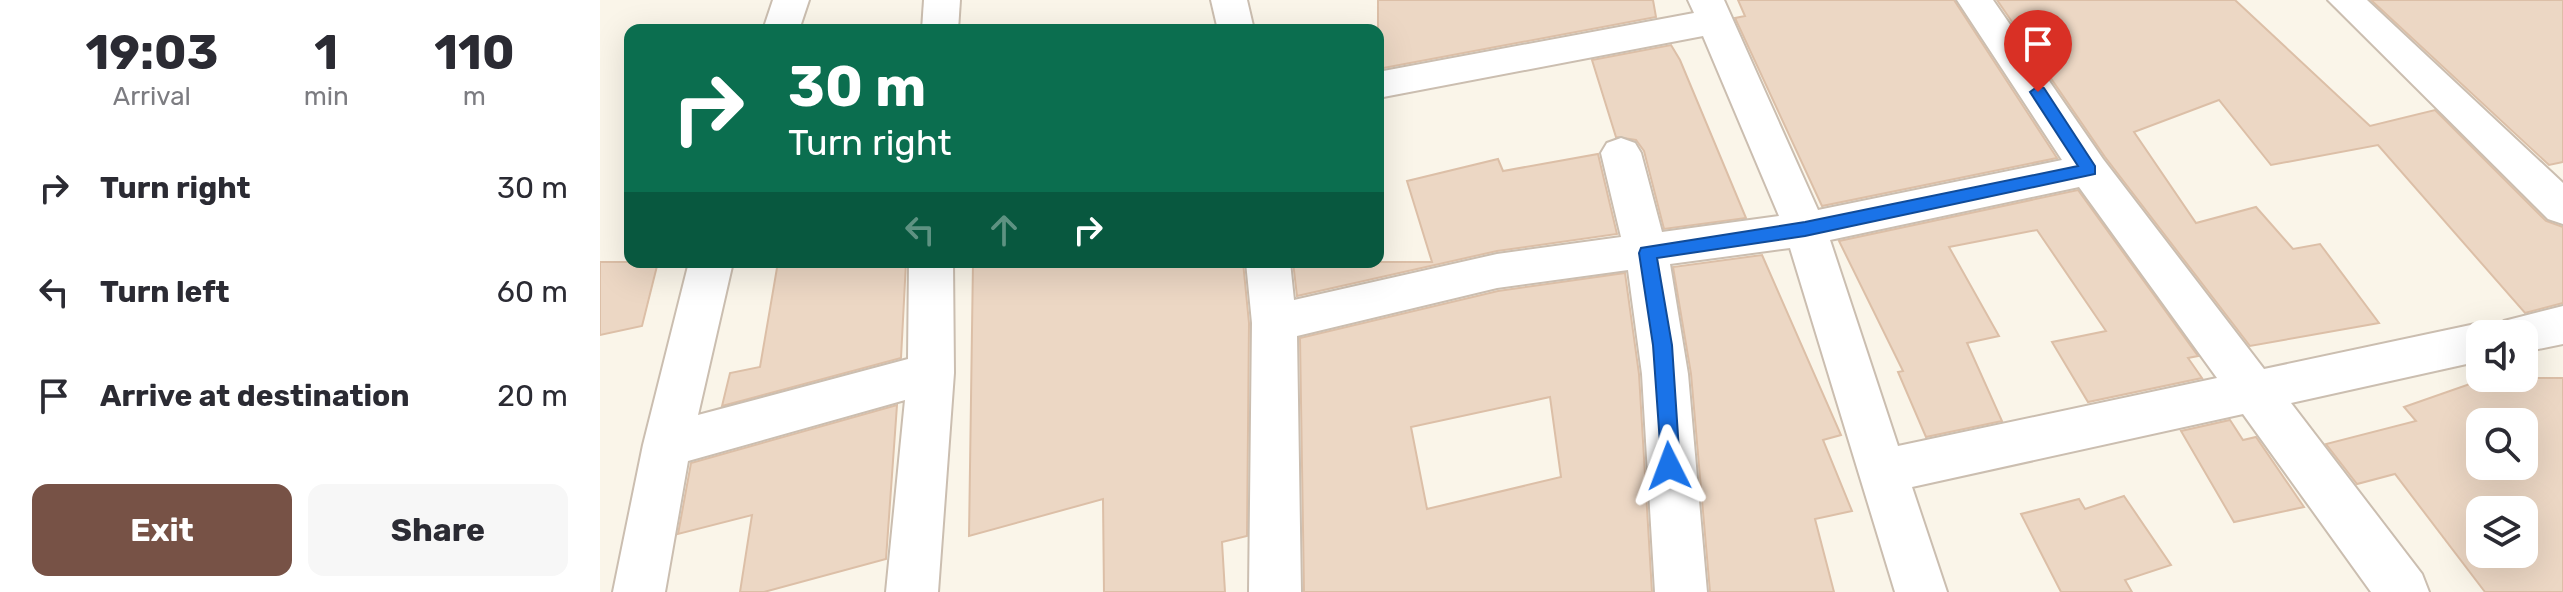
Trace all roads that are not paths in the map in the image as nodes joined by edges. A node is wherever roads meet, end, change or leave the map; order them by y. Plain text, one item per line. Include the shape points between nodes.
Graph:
1 (791, 0) edge
2 (942, 0) edge
3 (1229, 0) edge
4 (1975, 0) edge
5 (2346, 0) edge
6 (1711, 11) edge
7 (783, 24) edge
8 (940, 24) edge
9 (1235, 24) edge
10 (1384, 84) edge
11 (1621, 153) dead end
12 (2089, 170) junction
13 (2563, 208) edge
14 (1805, 229) junction
15 (1647, 253) junction
16 (710, 268) edge
17 (931, 268) edge
18 (1269, 268) edge
19 (1274, 323) junction
20 (2563, 325) edge
21 (2538, 330) edge
22 (2466, 345) edge
23 (931, 373) junction
24 (2255, 390) junction
25 (667, 445) junction
26 (1881, 472) junction
27 (639, 592) edge
28 (912, 592) edge
29 (1275, 592) edge
30 (1681, 592) edge
31 (1921, 592) edge
32 (2403, 592) edge

1 - 7 street
2 - 8 street
3 - 9 street
4 - 12 street
5 - 13 street
6 - 10 street
6 - 14 street
11 - 15 street
12 - 14 street
12 - 24 street
14 - 15 street
14 - 26 street
15 - 19 street via 1497,271
15 - 30 street via 1662,345
16 - 25 street
17 - 23 street
18 - 19 street
19 - 29 street
20 - 21 street
22 - 24 street
23 - 25 street
23 - 28 street
24 - 26 street
24 - 32 street
25 - 27 street
26 - 31 street

